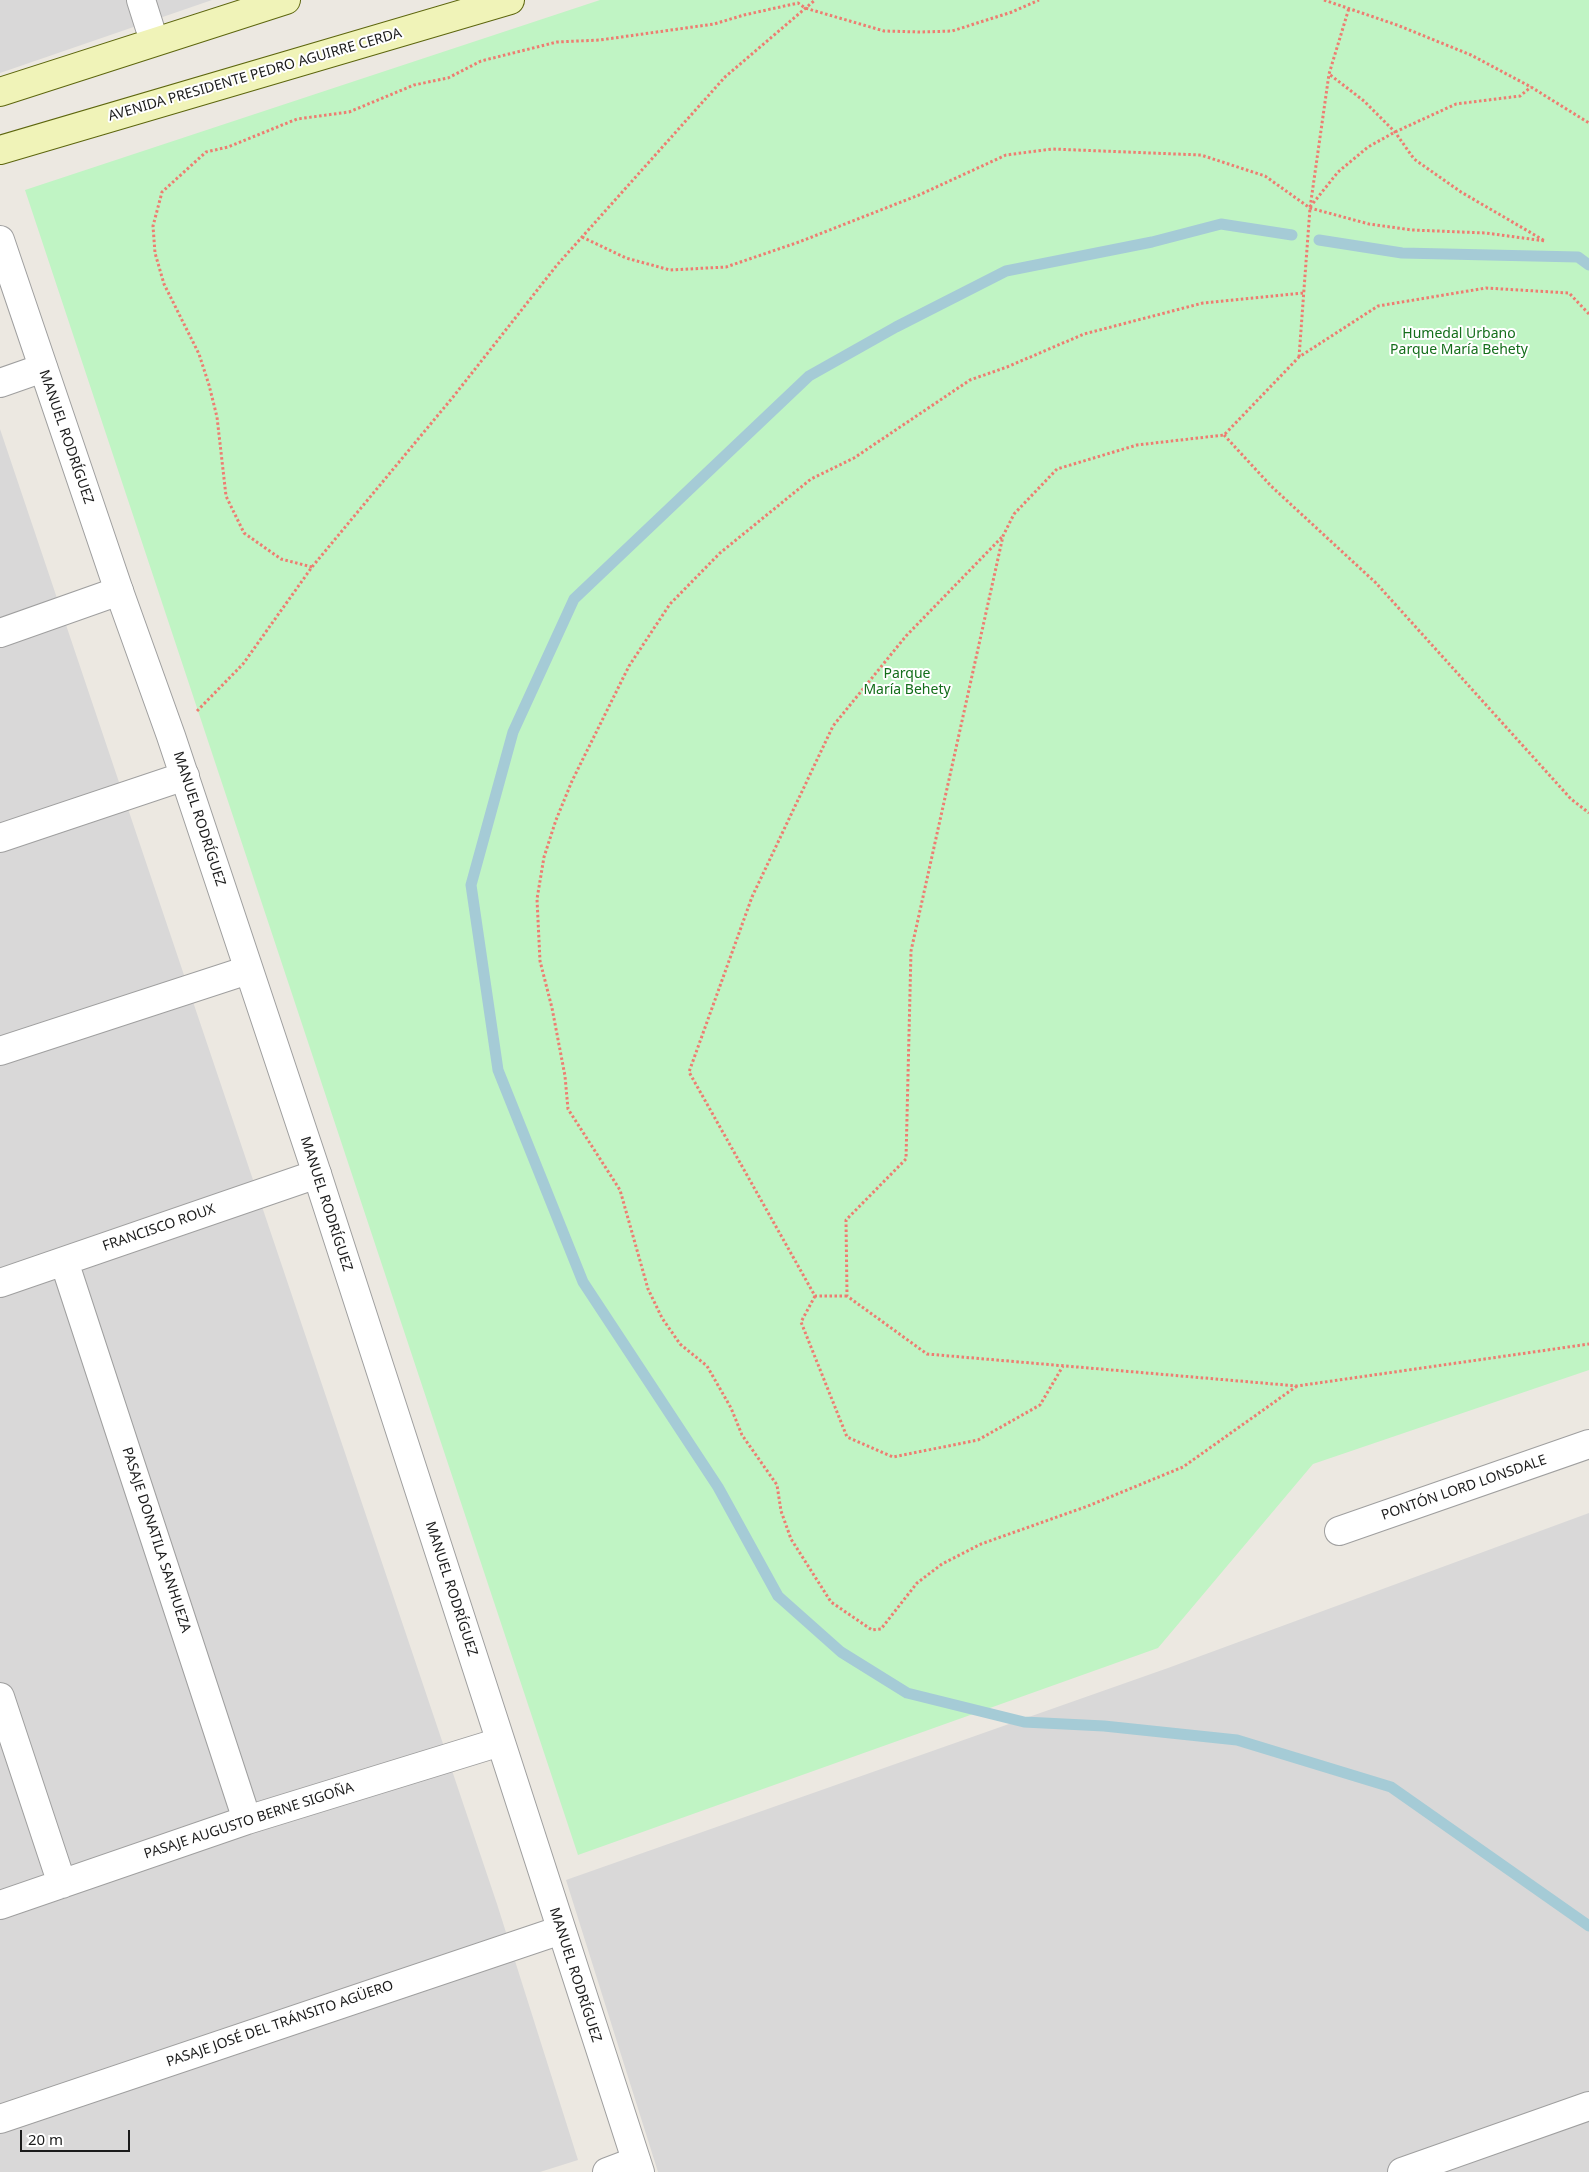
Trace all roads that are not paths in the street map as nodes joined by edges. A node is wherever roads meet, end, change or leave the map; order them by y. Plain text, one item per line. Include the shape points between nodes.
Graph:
1 (141, 0) edge
2 (286, 0) edge
3 (510, 0) edge
4 (154, 41) junction
5 (0, 92) edge
6 (0, 150) edge
7 (0, 240) edge
8 (43, 368) junction
9 (0, 383) edge
10 (118, 591) junction
11 (0, 633) edge
12 (185, 776) junction
13 (0, 838) edge
14 (248, 970) junction
15 (0, 1051) edge
16 (317, 1174) junction
17 (64, 1261) junction
18 (0, 1283) edge
19 (1589, 1444) edge
20 (1339, 1531) dead end
21 (0, 1696) edge
22 (500, 1742) junction
23 (248, 1820) junction
24 (62, 1884) junction
25 (0, 1905) edge
26 (561, 1930) junction
27 (1589, 2106) edge
28 (0, 2119) edge
29 (638, 2167) edge
30 (607, 2172) edge
31 (1402, 2172) edge

1 - 4 street
2 - 4 main road
3 - 6 main road, AVENIDA PRESIDENTE PEDRO AGUIRRE CERDA
4 - 5 main road
7 - 8 street, MANUEL RODRÍGUEZ
8 - 9 street
8 - 10 street, MANUEL RODRÍGUEZ
10 - 11 street
10 - 12 street, MANUEL RODRÍGUEZ
12 - 13 street
12 - 14 street, MANUEL RODRÍGUEZ
14 - 15 street
14 - 16 street, MANUEL RODRÍGUEZ
16 - 17 street, FRANCISCO ROUX
16 - 22 street, MANUEL RODRÍGUEZ
17 - 18 street, FRANCISCO ROUX
17 - 23 street, PASAJE DONATILA SANHUEZA
19 - 20 street, PONTÓN LORD LONSDALE
21 - 24 street
22 - 23 street, PASAJE AUGUSTO BERNE SIGOÑA
22 - 26 street, MANUEL RODRÍGUEZ
23 - 24 street, PASAJE AUGUSTO BERNE SIGOÑA
24 - 25 street, PASAJE AUGUSTO BERNE SIGOÑA
26 - 28 street, PASAJE JOSÉ DEL TRÁNSITO AGÜERO
26 - 29 street, MANUEL RODRÍGUEZ
27 - 31 street
29 - 30 street

